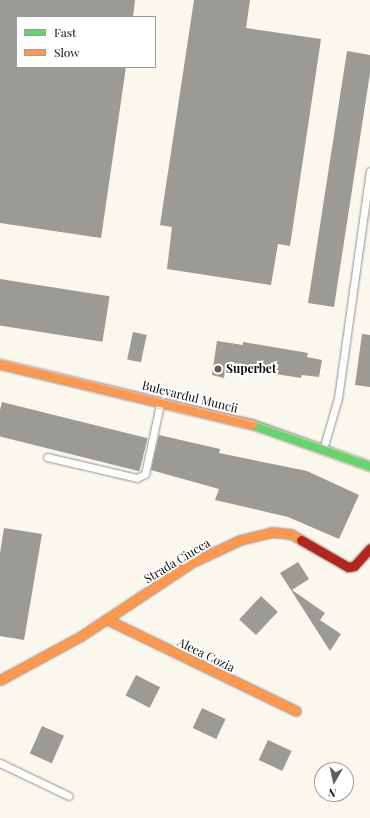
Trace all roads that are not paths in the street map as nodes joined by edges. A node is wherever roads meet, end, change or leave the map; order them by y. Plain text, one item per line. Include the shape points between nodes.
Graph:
1 (370, 171) edge
2 (0, 364) edge
3 (160, 402) junction
4 (324, 447) junction
5 (47, 457) dead end
6 (370, 466) edge
7 (370, 548) edge
8 (106, 619) junction
9 (0, 680) edge
10 (296, 712) dead end
11 (0, 763) edge
12 (69, 796) dead end

1 - 4 lane via 338,398
2 - 3 street, Bulevardul Muncii
3 - 4 street, Bulevardul Muncii via 259,426
3 - 5 lane via 145,474 136,478
4 - 6 street, Bulevardul Muncii
7 - 8 street, Strada Ciucea via 354,566 348,567 291,534 272,532 256,535 193,562
8 - 9 street, Strada Ciucea via 81,636 10,672
8 - 10 street, Aleea Cozia
11 - 12 lane

